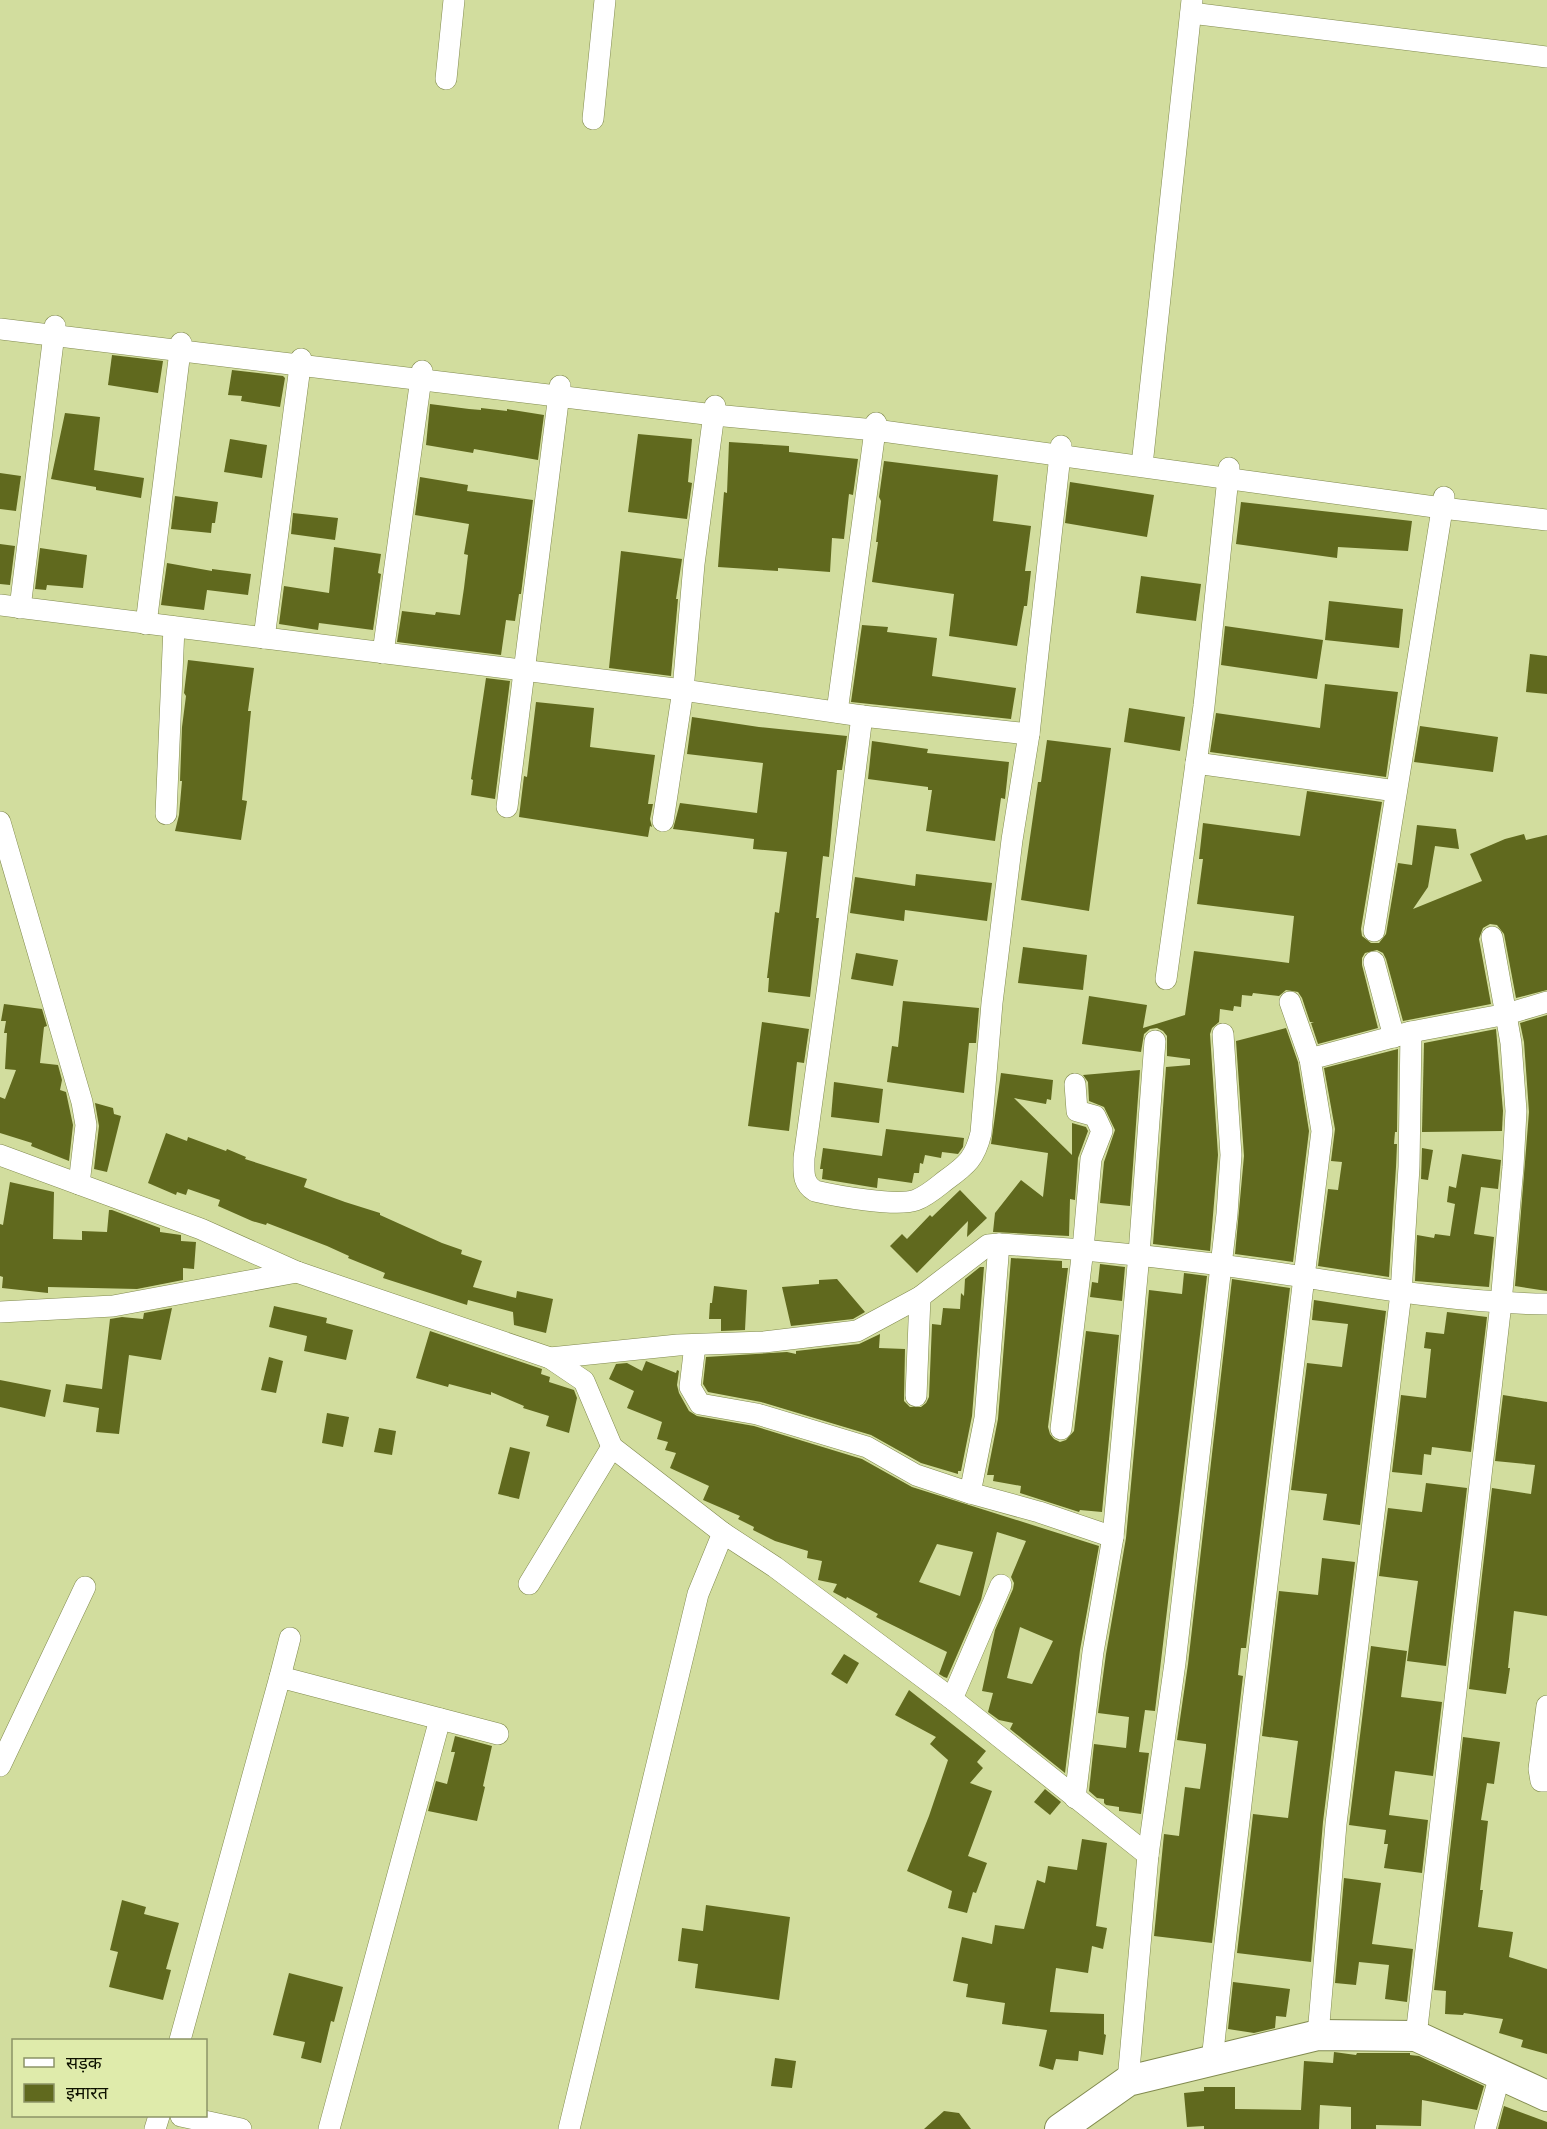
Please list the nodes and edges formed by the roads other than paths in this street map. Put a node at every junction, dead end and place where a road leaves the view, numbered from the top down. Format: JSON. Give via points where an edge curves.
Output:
{"nodes":[{"id":1,"x":454,"y":0,"type":"edge"},
{"id":2,"x":605,"y":0,"type":"edge"},
{"id":3,"x":1191,"y":7,"type":"edge"},
{"id":4,"x":1547,"y":57,"type":"edge"},
{"id":5,"x":446,"y":79,"type":"dead end"},
{"id":6,"x":593,"y":119,"type":"dead end"},
{"id":7,"x":0,"y":320,"type":"edge"},
{"id":8,"x":0,"y":329,"type":"edge"},
{"id":9,"x":55,"y":330,"type":"junction"},
{"id":10,"x":180,"y":346,"type":"junction"},
{"id":11,"x":300,"y":362,"type":"junction"},
{"id":12,"x":422,"y":376,"type":"junction"},
{"id":13,"x":560,"y":391,"type":"junction"},
{"id":14,"x":714,"y":410,"type":"junction"},
{"id":15,"x":876,"y":426,"type":"junction"},
{"id":16,"x":1060,"y":451,"type":"junction"},
{"id":17,"x":1143,"y":456,"type":"junction"},
{"id":18,"x":1228,"y":473,"type":"junction"},
{"id":19,"x":1443,"y":503,"type":"junction"},
{"id":20,"x":1547,"y":520,"type":"edge"},
{"id":21,"x":5,"y":607,"type":"edge"},
{"id":22,"x":146,"y":624,"type":"junction"},
{"id":23,"x":174,"y":627,"type":"junction"},
{"id":24,"x":264,"y":638,"type":"junction"},
{"id":25,"x":383,"y":653,"type":"junction"},
{"id":26,"x":524,"y":671,"type":"junction"},
{"id":27,"x":683,"y":690,"type":"junction"},
{"id":28,"x":837,"y":712,"type":"junction"},
{"id":29,"x":862,"y":716,"type":"junction"},
{"id":30,"x":1029,"y":734,"type":"junction"},
{"id":31,"x":1196,"y":763,"type":"junction"},
{"id":32,"x":1396,"y":791,"type":"junction"},
{"id":33,"x":507,"y":807,"type":"dead end"},
{"id":34,"x":166,"y":814,"type":"dead end"},
{"id":35,"x":663,"y":821,"type":"dead end"},
{"id":36,"x":0,"y":822,"type":"edge"},
{"id":37,"x":1374,"y":931,"type":"dead end"},
{"id":38,"x":1492,"y":937,"type":"dead end"},
{"id":39,"x":1374,"y":962,"type":"dead end"},
{"id":40,"x":1166,"y":979,"type":"dead end"},
{"id":41,"x":1290,"y":1002,"type":"dead end"},
{"id":42,"x":1547,"y":1002,"type":"edge"},
{"id":43,"x":1507,"y":1014,"type":"junction"},
{"id":44,"x":1222,"y":1034,"type":"dead end"},
{"id":45,"x":1403,"y":1035,"type":"junction"},
{"id":46,"x":1155,"y":1041,"type":"dead end"},
{"id":47,"x":1310,"y":1059,"type":"junction"},
{"id":48,"x":1075,"y":1084,"type":"dead end"},
{"id":49,"x":0,"y":1155,"type":"edge"},
{"id":50,"x":79,"y":1184,"type":"junction"},
{"id":51,"x":999,"y":1244,"type":"junction"},
{"id":52,"x":1083,"y":1249,"type":"junction"},
{"id":53,"x":1139,"y":1254,"type":"junction"},
{"id":54,"x":1221,"y":1264,"type":"junction"},
{"id":55,"x":297,"y":1272,"type":"junction"},
{"id":56,"x":1305,"y":1277,"type":"junction"},
{"id":57,"x":1401,"y":1293,"type":"junction"},
{"id":58,"x":920,"y":1297,"type":"junction"},
{"id":59,"x":1501,"y":1303,"type":"junction"},
{"id":60,"x":1547,"y":1304,"type":"edge"},
{"id":61,"x":0,"y":1312,"type":"edge"},
{"id":62,"x":695,"y":1345,"type":"junction"},
{"id":63,"x":549,"y":1358,"type":"junction"},
{"id":64,"x":916,"y":1396,"type":"dead end"},
{"id":65,"x":1061,"y":1429,"type":"dead end"},
{"id":66,"x":612,"y":1448,"type":"junction"},
{"id":67,"x":970,"y":1493,"type":"junction"},
{"id":68,"x":723,"y":1533,"type":"junction"},
{"id":69,"x":1113,"y":1537,"type":"junction"},
{"id":70,"x":529,"y":1584,"type":"dead end"},
{"id":71,"x":1001,"y":1585,"type":"dead end"},
{"id":72,"x":85,"y":1587,"type":"dead end"},
{"id":73,"x":290,"y":1638,"type":"dead end"},
{"id":74,"x":280,"y":1677,"type":"junction"},
{"id":75,"x":952,"y":1699,"type":"junction"},
{"id":76,"x":1547,"y":1706,"type":"edge"},
{"id":77,"x":440,"y":1719,"type":"junction"},
{"id":78,"x":498,"y":1734,"type":"dead end"},
{"id":79,"x":0,"y":1766,"type":"edge"},
{"id":80,"x":1547,"y":1781,"type":"edge"},
{"id":81,"x":1075,"y":1798,"type":"junction"},
{"id":82,"x":1148,"y":1855,"type":"junction"},
{"id":83,"x":1318,"y":2035,"type":"junction"},
{"id":84,"x":1416,"y":2036,"type":"junction"},
{"id":85,"x":180,"y":2039,"type":"edge"},
{"id":86,"x":1212,"y":2061,"type":"junction"},
{"id":87,"x":1500,"y":2075,"type":"junction"},
{"id":88,"x":1128,"y":2081,"type":"junction"},
{"id":89,"x":1547,"y":2096,"type":"edge"},
{"id":90,"x":190,"y":2117,"type":"edge"},
{"id":91,"x":241,"y":2129,"type":"edge"},
{"id":92,"x":329,"y":2129,"type":"edge"},
{"id":93,"x":569,"y":2129,"type":"edge"},
{"id":94,"x":1060,"y":2129,"type":"edge"},
{"id":95,"x":1485,"y":2129,"type":"edge"}],
"edges":[{"from":1,"to":5,"type":"street"},
{"from":2,"to":6,"type":"street"},
{"from":3,"to":4,"type":"street"},
{"from":3,"to":17,"type":"street"},
{"from":7,"to":9,"type":"street"},
{"from":8,"to":9,"type":"street"},
{"from":9,"to":10,"type":"street"},
{"from":9,"to":21,"type":"street"},
{"from":10,"to":11,"type":"street"},
{"from":10,"to":22,"type":"street"},
{"from":11,"to":12,"type":"street"},
{"from":11,"to":24,"type":"street"},
{"from":12,"to":13,"type":"street"},
{"from":12,"to":25,"type":"street"},
{"from":13,"to":14,"type":"street"},
{"from":13,"to":26,"type":"street"},
{"from":14,"to":15,"type":"street"},
{"from":14,"to":27,"type":"street"},
{"from":15,"to":16,"type":"street"},
{"from":15,"to":28,"type":"street"},
{"from":16,"to":17,"type":"street"},
{"from":16,"to":18,"type":"street"},
{"from":16,"to":30,"type":"street"},
{"from":17,"to":18,"type":"street"},
{"from":18,"to":19,"type":"street"},
{"from":18,"to":31,"type":"street"},
{"from":19,"to":20,"type":"street"},
{"from":19,"to":32,"type":"street"},
{"from":21,"to":22,"type":"street"},
{"from":22,"to":23,"type":"street"},
{"from":23,"to":24,"type":"street"},
{"from":23,"to":34,"type":"street"},
{"from":24,"to":25,"type":"street"},
{"from":25,"to":26,"type":"street"},
{"from":26,"to":27,"type":"street"},
{"from":26,"to":33,"type":"street"},
{"from":27,"to":28,"type":"street"},
{"from":27,"to":35,"type":"street"},
{"from":28,"to":29,"type":"street"},
{"from":29,"to":30,"type":"street"},
{"from":29,"to":30,"type":"street","via":[[804,1179],[807,1187],[815,1191],[894,1203],[924,1196],[967,1165],[978,1146],[1012,840]]},
{"from":31,"to":32,"type":"street"},
{"from":31,"to":40,"type":"street"},
{"from":32,"to":37,"type":"street"},
{"from":36,"to":50,"type":"street","via":[[82,1102],[86,1125]]},
{"from":38,"to":43,"type":"street"},
{"from":39,"to":45,"type":"street"},
{"from":41,"to":47,"type":"street"},
{"from":42,"to":43,"type":"street"},
{"from":43,"to":45,"type":"street"},
{"from":43,"to":59,"type":"street","via":[[1516,1111]]},
{"from":44,"to":54,"type":"street","via":[[1231,1155]]},
{"from":45,"to":47,"type":"street"},
{"from":45,"to":57,"type":"street","via":[[1409,1167]]},
{"from":46,"to":53,"type":"street"},
{"from":47,"to":56,"type":"street","via":[[1322,1131]]},
{"from":48,"to":52,"type":"street","via":[[1077,1111],[1095,1116],[1102,1131],[1091,1159]]},
{"from":49,"to":50,"type":"street"},
{"from":50,"to":55,"type":"street","via":[[201,1230]]},
{"from":51,"to":52,"type":"street"},
{"from":51,"to":58,"type":"street","via":[[988,1245]]},
{"from":51,"to":67,"type":"street","via":[[985,1418]]},
{"from":52,"to":53,"type":"street"},
{"from":52,"to":65,"type":"street"},
{"from":53,"to":54,"type":"street"},
{"from":53,"to":69,"type":"street"},
{"from":54,"to":56,"type":"street"},
{"from":54,"to":82,"type":"street","via":[[1175,1663]]},
{"from":55,"to":61,"type":"street","via":[[113,1306]]},
{"from":55,"to":63,"type":"street"},
{"from":56,"to":57,"type":"street"},
{"from":56,"to":86,"type":"street"},
{"from":57,"to":59,"type":"street"},
{"from":57,"to":83,"type":"street","via":[[1336,1824]]},
{"from":58,"to":62,"type":"street","via":[[857,1332]]},
{"from":58,"to":64,"type":"street"},
{"from":59,"to":60,"type":"street"},
{"from":59,"to":84,"type":"street"},
{"from":62,"to":63,"type":"street"},
{"from":62,"to":67,"type":"street","via":[[690,1387],[700,1404],[757,1414],[867,1447],[916,1475]]},
{"from":63,"to":66,"type":"street","via":[[584,1381]]},
{"from":66,"to":68,"type":"street"},
{"from":66,"to":70,"type":"street"},
{"from":67,"to":69,"type":"street"},
{"from":68,"to":75,"type":"street"},
{"from":68,"to":93,"type":"street","via":[[698,1594]]},
{"from":69,"to":81,"type":"street","via":[[1093,1652]]},
{"from":71,"to":75,"type":"street"},
{"from":72,"to":79,"type":"street"},
{"from":73,"to":74,"type":"street"},
{"from":74,"to":77,"type":"street"},
{"from":74,"to":85,"type":"street"},
{"from":75,"to":81,"type":"street"},
{"from":76,"to":80,"type":"street","via":[[1539,1769],[1541,1781]]},
{"from":77,"to":78,"type":"street"},
{"from":77,"to":92,"type":"street"},
{"from":81,"to":82,"type":"street"},
{"from":82,"to":88,"type":"street"},
{"from":83,"to":84,"type":"street"},
{"from":83,"to":86,"type":"street"},
{"from":84,"to":87,"type":"street"},
{"from":86,"to":88,"type":"street"},
{"from":87,"to":89,"type":"street"},
{"from":87,"to":95,"type":"street"},
{"from":88,"to":94,"type":"street"},
{"from":90,"to":91,"type":"street"}]}
